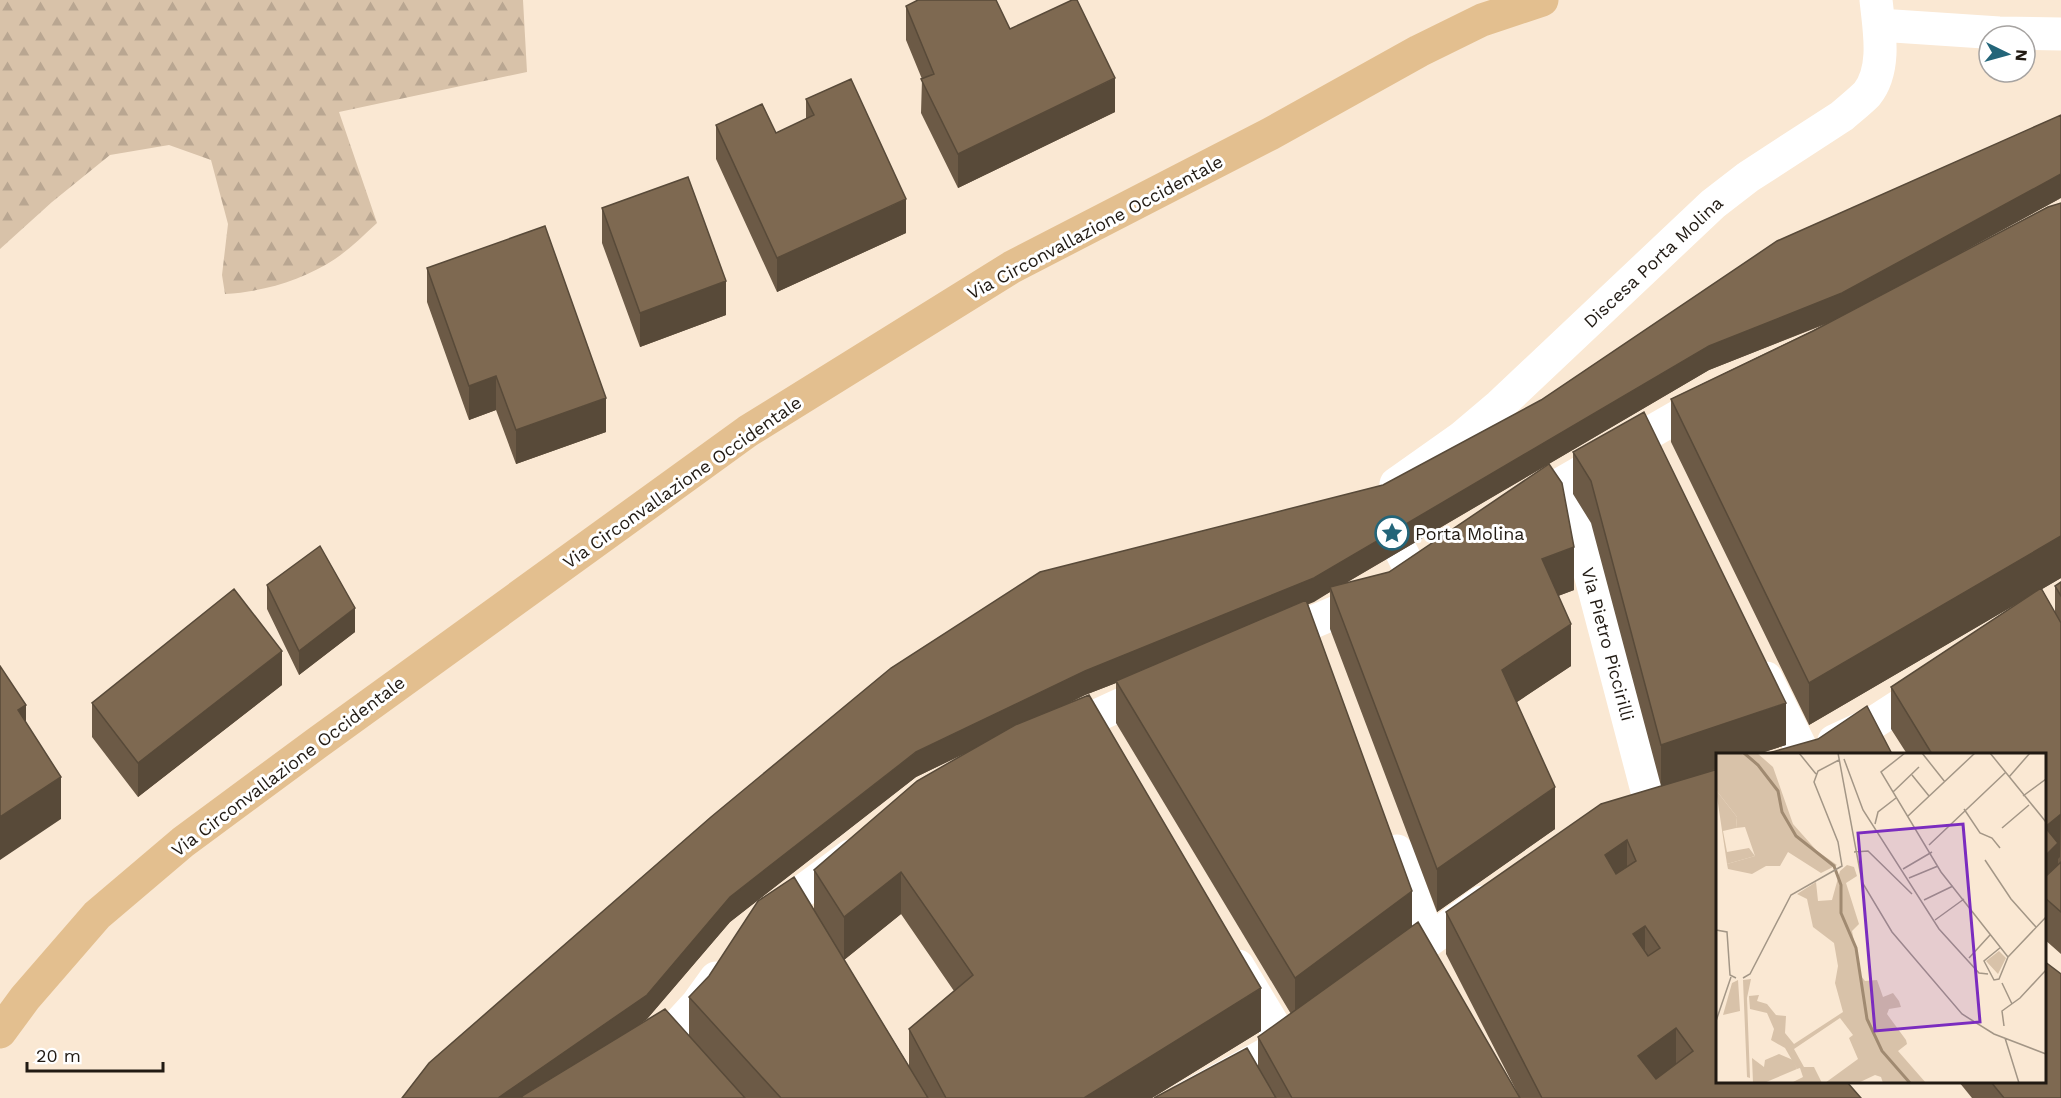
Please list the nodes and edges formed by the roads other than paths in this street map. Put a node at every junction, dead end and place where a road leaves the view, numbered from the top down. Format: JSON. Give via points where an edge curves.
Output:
{"nodes":[{"id":1,"x":1542,"y":0,"type":"edge"},
{"id":2,"x":1877,"y":13,"type":"edge"},
{"id":3,"x":2061,"y":34,"type":"edge"},
{"id":4,"x":1734,"y":387,"type":"edge"},
{"id":5,"x":1557,"y":392,"type":"edge"},
{"id":6,"x":1500,"y":405,"type":"junction"},
{"id":7,"x":1554,"y":487,"type":"junction"},
{"id":8,"x":1383,"y":509,"type":"edge"},
{"id":9,"x":1502,"y":518,"type":"edge"},
{"id":10,"x":1443,"y":556,"type":"edge"},
{"id":11,"x":1752,"y":648,"type":"edge"},
{"id":12,"x":1250,"y":649,"type":"edge"},
{"id":13,"x":1959,"y":668,"type":"edge"},
{"id":14,"x":1187,"y":674,"type":"edge"},
{"id":15,"x":1034,"y":743,"type":"edge"},
{"id":16,"x":1804,"y":753,"type":"edge"},
{"id":17,"x":1809,"y":753,"type":"edge"},
{"id":18,"x":1684,"y":798,"type":"edge"},
{"id":19,"x":1651,"y":806,"type":"junction"},
{"id":20,"x":1619,"y":816,"type":"edge"},
{"id":21,"x":1385,"y":820,"type":"edge"},
{"id":22,"x":871,"y":841,"type":"edge"},
{"id":23,"x":1504,"y":886,"type":"edge"},
{"id":24,"x":1221,"y":937,"type":"edge"},
{"id":25,"x":1425,"y":943,"type":"junction"},
{"id":26,"x":1438,"y":977,"type":"edge"},
{"id":27,"x":1372,"y":981,"type":"edge"},
{"id":28,"x":1324,"y":1016,"type":"edge"},
{"id":29,"x":0,"y":1032,"type":"edge"},
{"id":30,"x":667,"y":1037,"type":"junction"},
{"id":31,"x":1285,"y":1044,"type":"junction"},
{"id":32,"x":690,"y":1063,"type":"edge"},
{"id":33,"x":565,"y":1098,"type":"edge"},
{"id":34,"x":1186,"y":1098,"type":"edge"}],
"edges":[{"from":1,"to":29,"type":"main road","name":"Via Circonvallazione Occidentale","via":[[1482,20],[1419,51],[1270,134],[1012,267],[747,431],[183,842],[97,915]]},
{"from":2,"to":3,"type":"street","via":[[1999,33]]},
{"from":2,"to":6,"type":"street","name":"Discesa Porta Molina","via":[[1880,57],[1876,76],[1856,105],[1713,204]]},
{"from":4,"to":7,"type":"street","via":[[1713,396],[1653,445]]},
{"from":5,"to":6,"type":"street","via":[[1527,410],[1511,413]]},
{"from":6,"to":8,"type":"street","name":"Discesa Porta Molina","via":[[1393,486],[1384,496]]},
{"from":7,"to":9,"type":"street"},
{"from":7,"to":19,"type":"street","name":"Via Pietro Piccirilli","via":[[1576,524]]},
{"from":10,"to":12,"type":"street","via":[[1407,563],[1378,594],[1317,634]]},
{"from":11,"to":16,"type":"street"},
{"from":13,"to":17,"type":"street","via":[[1880,735]]},
{"from":14,"to":15,"type":"street","via":[[1100,727]]},
{"from":18,"to":19,"type":"street"},
{"from":19,"to":20,"type":"street"},
{"from":21,"to":25,"type":"street"},
{"from":22,"to":30,"type":"street","via":[[751,930],[698,1003]]},
{"from":23,"to":25,"type":"street"},
{"from":24,"to":31,"type":"street"},
{"from":25,"to":26,"type":"street"},
{"from":25,"to":27,"type":"street"},
{"from":28,"to":31,"type":"street"},
{"from":30,"to":32,"type":"street"},
{"from":30,"to":33,"type":"street"},
{"from":31,"to":34,"type":"street"}]}
